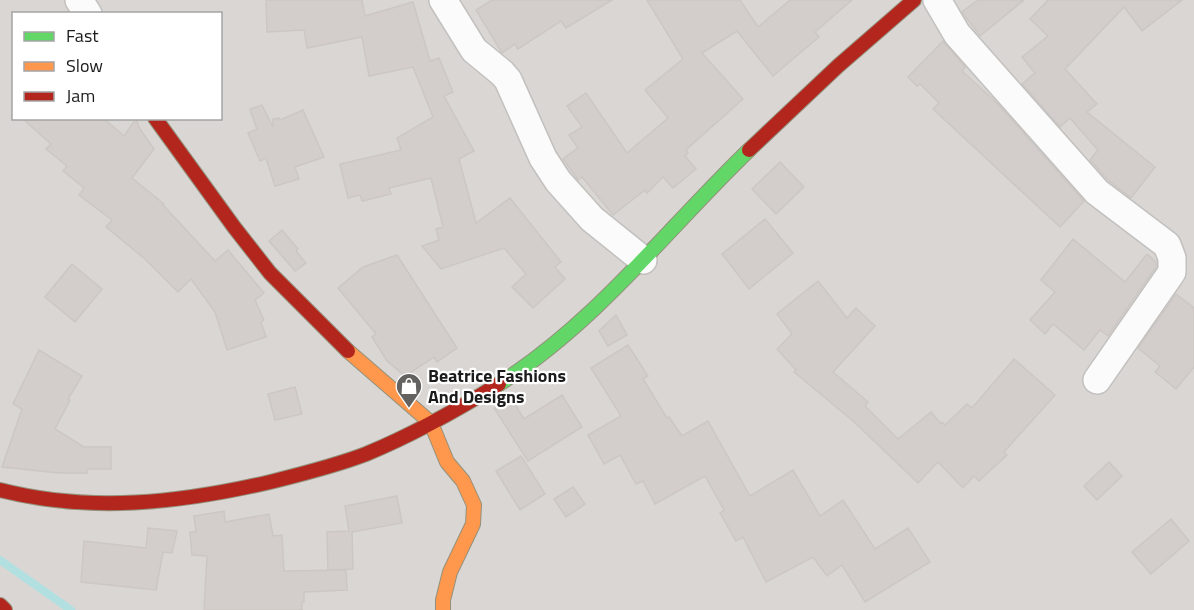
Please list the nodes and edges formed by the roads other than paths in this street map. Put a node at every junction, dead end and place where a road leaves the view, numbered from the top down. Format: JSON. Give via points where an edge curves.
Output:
{"nodes":[{"id":1,"x":443,"y":0,"type":"edge"},
{"id":2,"x":914,"y":0,"type":"edge"},
{"id":3,"x":937,"y":0,"type":"edge"},
{"id":4,"x":156,"y":120,"type":"edge"},
{"id":5,"x":643,"y":260,"type":"junction"},
{"id":6,"x":1097,"y":380,"type":"dead end"},
{"id":7,"x":431,"y":423,"type":"junction"},
{"id":8,"x":0,"y":490,"type":"edge"},
{"id":9,"x":0,"y":605,"type":"edge"},
{"id":10,"x":5,"y":610,"type":"edge"},
{"id":11,"x":443,"y":610,"type":"edge"}],
"edges":[{"from":1,"to":5,"type":"street","via":[[474,50],[508,80],[543,158],[558,181],[592,219]]},
{"from":2,"to":5,"type":"street","via":[[716,182]]},
{"from":3,"to":6,"type":"street","via":[[957,34],[1097,192],[1167,245],[1172,272]]},
{"from":4,"to":7,"type":"street","via":[[270,273],[358,361]]},
{"from":5,"to":7,"type":"street","via":[[560,340],[475,399]]},
{"from":7,"to":8,"type":"street","via":[[361,455],[205,495],[166,501],[78,503],[23,497]]},
{"from":7,"to":11,"type":"street","via":[[447,462],[463,481],[474,505],[474,524],[450,572]]},
{"from":9,"to":10,"type":"street"}]}
